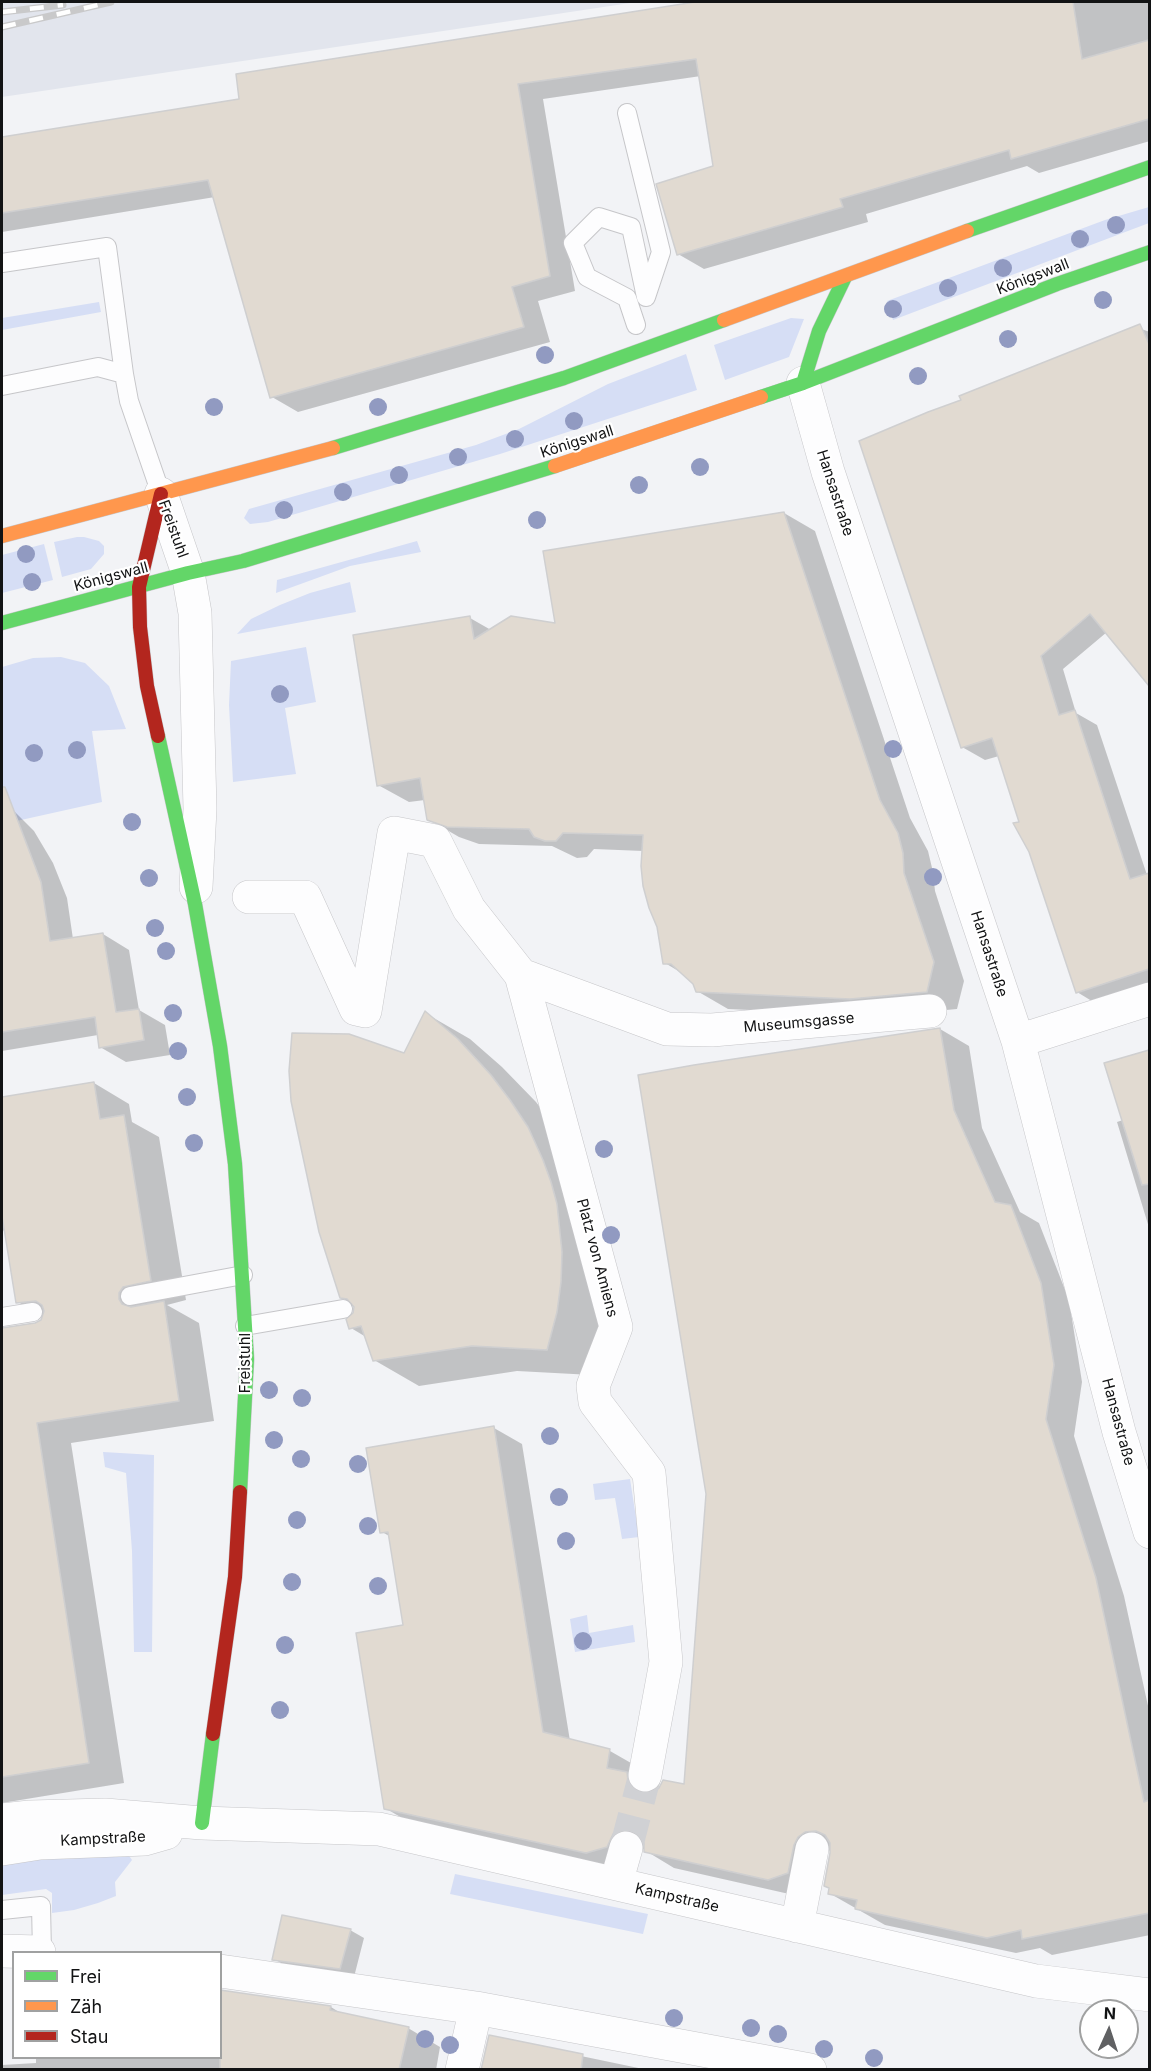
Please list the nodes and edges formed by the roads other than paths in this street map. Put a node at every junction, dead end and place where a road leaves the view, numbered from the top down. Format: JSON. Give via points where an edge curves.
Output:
{"nodes":[{"id":1,"x":627,"y":113,"type":"dead end"},
{"id":2,"x":1149,"y":167,"type":"edge"},
{"id":3,"x":1146,"y":260,"type":"edge"},
{"id":4,"x":2,"y":262,"type":"edge"},
{"id":5,"x":845,"y":277,"type":"junction"},
{"id":6,"x":646,"y":297,"type":"junction"},
{"id":7,"x":636,"y":325,"type":"junction"},
{"id":8,"x":644,"y":351,"type":"junction"},
{"id":9,"x":124,"y":374,"type":"junction"},
{"id":10,"x":803,"y":383,"type":"junction"},
{"id":11,"x":2,"y":386,"type":"edge"},
{"id":12,"x":161,"y":494,"type":"junction"},
{"id":13,"x":2,"y":536,"type":"edge"},
{"id":14,"x":188,"y":573,"type":"junction"},
{"id":15,"x":139,"y":587,"type":"junction"},
{"id":16,"x":2,"y":623,"type":"edge"},
{"id":17,"x":249,"y":897,"type":"dead end"},
{"id":18,"x":195,"y":904,"type":"junction"},
{"id":19,"x":521,"y":975,"type":"junction"},
{"id":20,"x":1149,"y":999,"type":"edge"},
{"id":21,"x":930,"y":1011,"type":"dead end"},
{"id":22,"x":1018,"y":1041,"type":"junction"},
{"id":23,"x":243,"y":1275,"type":"junction"},
{"id":24,"x":130,"y":1296,"type":"dead end"},
{"id":25,"x":343,"y":1309,"type":"dead end"},
{"id":26,"x":33,"y":1312,"type":"dead end"},
{"id":27,"x":2,"y":1317,"type":"edge"},
{"id":28,"x":245,"y":1326,"type":"junction"},
{"id":29,"x":1149,"y":1532,"type":"edge"},
{"id":30,"x":645,"y":1775,"type":"tunnel mouth"},
{"id":31,"x":2,"y":1820,"type":"edge"},
{"id":32,"x":202,"y":1823,"type":"junction"},
{"id":33,"x":2,"y":1849,"type":"edge"},
{"id":34,"x":812,"y":1849,"type":"dead end"},
{"id":35,"x":2,"y":1910,"type":"edge"},
{"id":36,"x":797,"y":1926,"type":"junction"},
{"id":37,"x":41,"y":1951,"type":"edge"},
{"id":38,"x":222,"y":1971,"type":"edge"},
{"id":39,"x":1149,"y":1995,"type":"edge"},
{"id":40,"x":476,"y":2008,"type":"junction"},
{"id":41,"x":808,"y":2069,"type":"edge"},
{"id":42,"x":462,"y":2070,"type":"edge"}],
"edges":[{"from":1,"to":6,"type":"lane","via":[[661,252]]},
{"from":2,"to":5,"type":"main road"},
{"from":3,"to":10,"type":"main road","name":"Königswall","via":[[1057,284]]},
{"from":4,"to":9,"type":"lane","via":[[107,247]]},
{"from":5,"to":8,"type":"main road"},
{"from":5,"to":10,"type":"main road","via":[[819,330]]},
{"from":6,"to":7,"type":"lane"},
{"from":6,"to":7,"type":"lane","via":[[631,227],[599,217],[573,243],[587,277],[627,298]]},
{"from":7,"to":8,"type":"lane"},
{"from":8,"to":12,"type":"main road","via":[[366,439]]},
{"from":9,"to":11,"type":"lane","via":[[98,367]]},
{"from":9,"to":12,"type":"lane","via":[[129,401]]},
{"from":10,"to":14,"type":"main road","name":"Königswall","via":[[534,474],[243,561]]},
{"from":10,"to":22,"type":"street","name":"Hansastraße","via":[[828,472]]},
{"from":12,"to":13,"type":"main road"},
{"from":12,"to":14,"type":"street","name":"Freistuhl"},
{"from":12,"to":15,"type":"main road","name":"Freistuhl"},
{"from":14,"to":15,"type":"main road","name":"Königswall"},
{"from":14,"to":18,"type":"street","name":"Freistuhl","via":[[195,614],[200,809]]},
{"from":15,"to":16,"type":"main road","name":"Königswall"},
{"from":15,"to":18,"type":"main road","name":"Freistuhl","via":[[147,686]]},
{"from":17,"to":19,"type":"street","name":"Platz von Amiens","via":[[305,897],[356,1009],[365,1011],[394,833],[435,841],[469,909]]},
{"from":18,"to":23,"type":"main road","name":"Freistuhl","via":[[220,1046],[235,1164]]},
{"from":19,"to":21,"type":"street","name":"Museumsgasse","via":[[667,1029],[712,1030]]},
{"from":19,"to":30,"type":"street","name":"Platz von Amiens","via":[[616,1327],[593,1386],[595,1402],[649,1473],[666,1662]]},
{"from":20,"to":22,"type":"street"},
{"from":22,"to":29,"type":"street","name":"Hansastraße"},
{"from":23,"to":24,"type":"lane"},
{"from":23,"to":28,"type":"main road","name":"Freistuhl"},
{"from":25,"to":28,"type":"lane"},
{"from":26,"to":27,"type":"lane"},
{"from":28,"to":32,"type":"main road","name":"Freistuhl","via":[[247,1359],[235,1577]]},
{"from":31,"to":32,"type":"street","name":"Kampstraße","via":[[105,1815]]},
{"from":32,"to":33,"type":"street","name":"Kampstraße","via":[[145,1839],[40,1843]]},
{"from":32,"to":36,"type":"street","name":"Kampstraße","via":[[379,1829]]},
{"from":34,"to":36,"type":"street"},
{"from":35,"to":37,"type":"lane","via":[[41,1906]]},
{"from":36,"to":39,"type":"street","name":"Kampstraße","via":[[1036,1981]]},
{"from":38,"to":40,"type":"street"},
{"from":40,"to":41,"type":"street"},
{"from":40,"to":42,"type":"street"}]}
